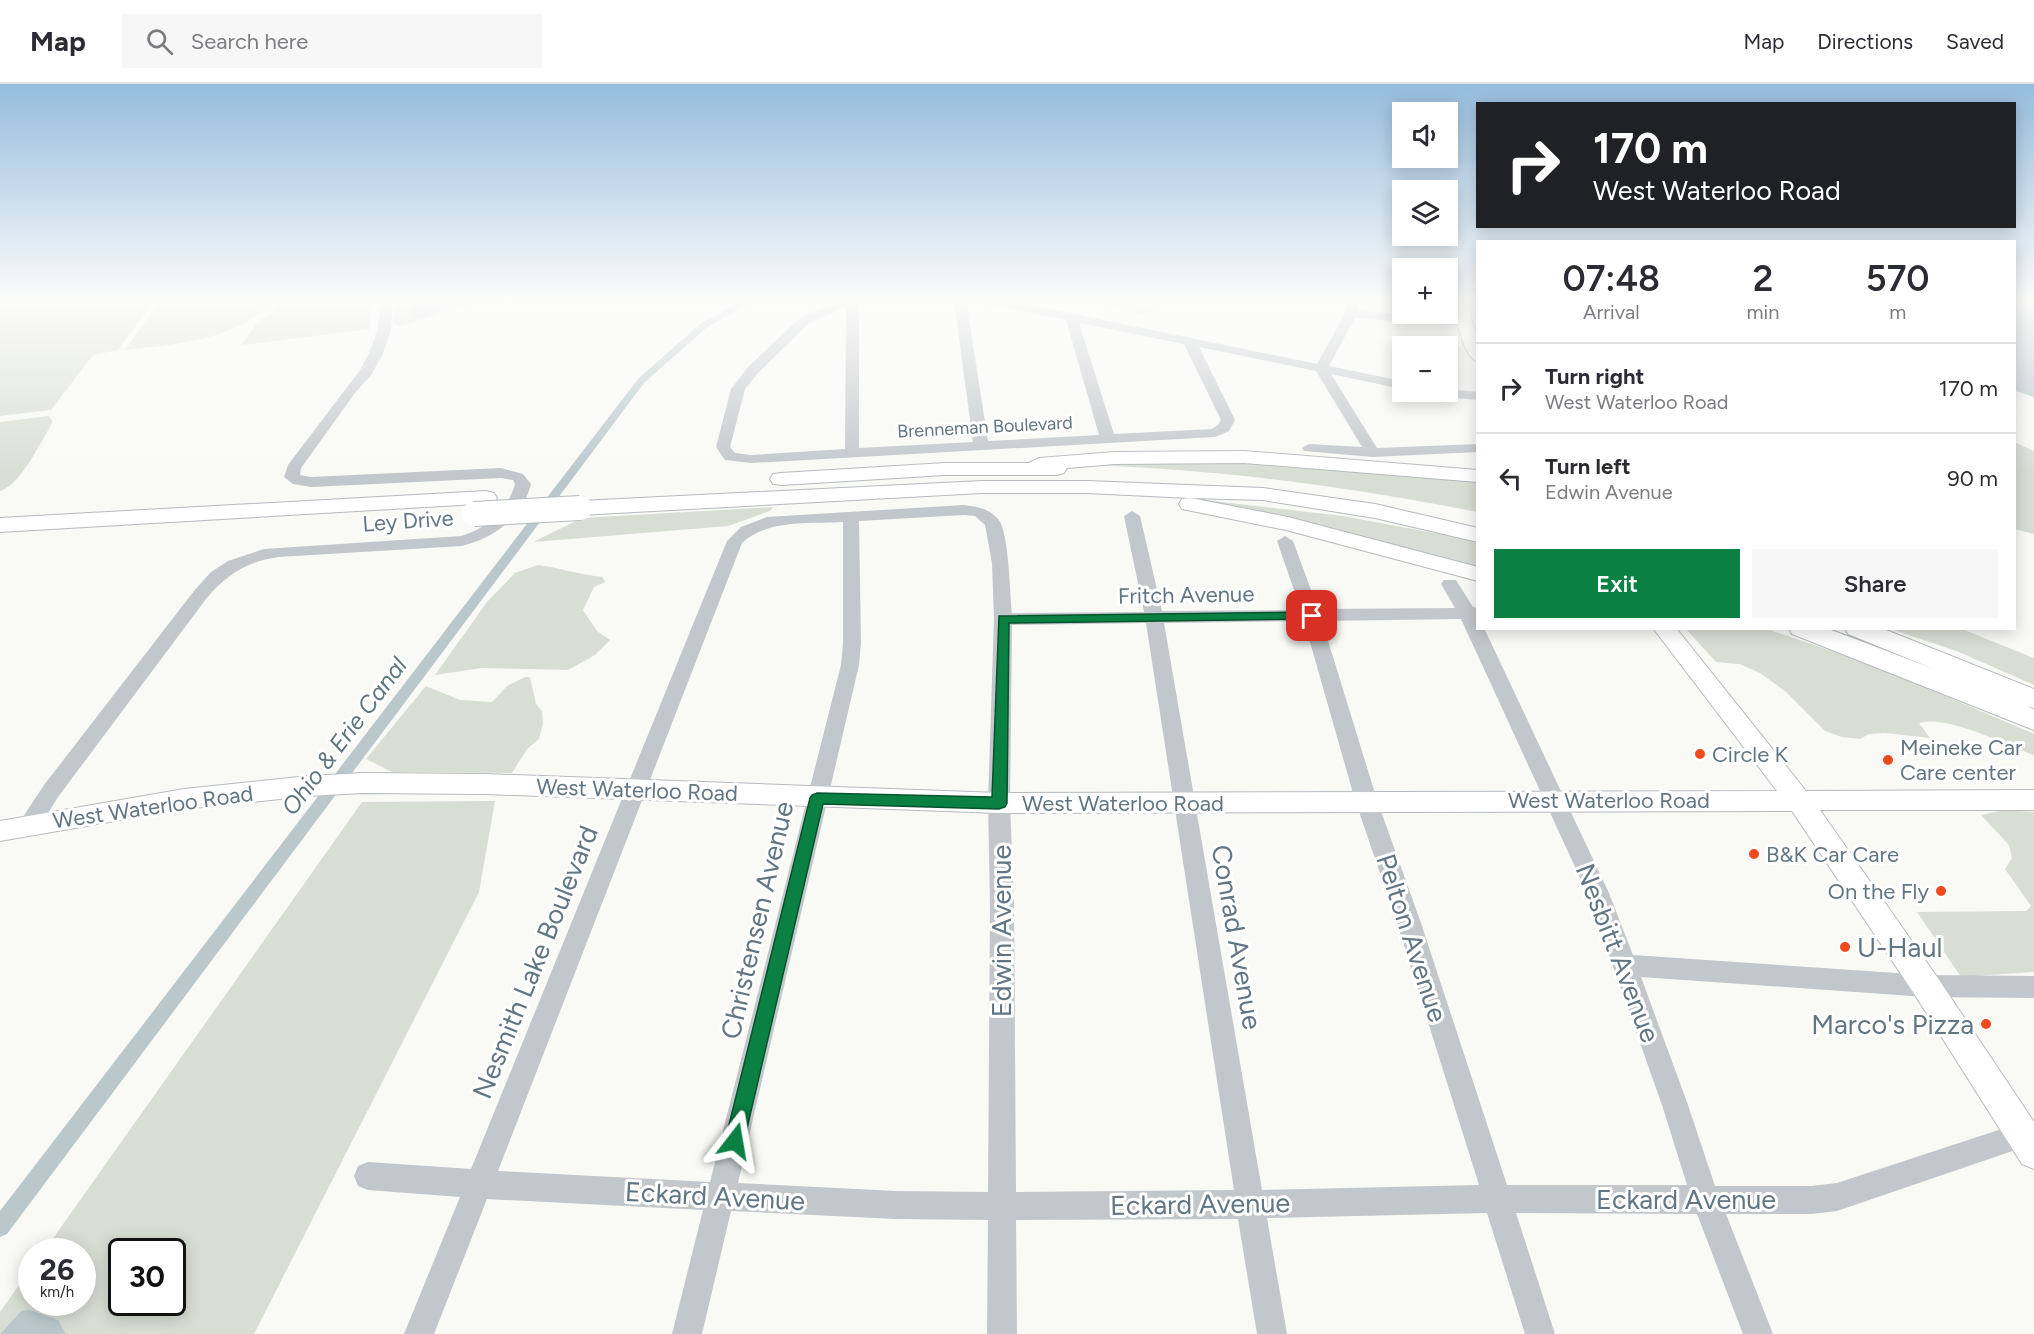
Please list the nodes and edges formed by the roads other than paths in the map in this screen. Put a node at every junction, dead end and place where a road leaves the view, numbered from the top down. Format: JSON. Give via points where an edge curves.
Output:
{"nodes":[{"id":1,"x":374,"y":358,"type":"edge"},
{"id":2,"x":765,"y":358,"type":"edge"},
{"id":3,"x":853,"y":358,"type":"edge"},
{"id":4,"x":968,"y":358,"type":"edge"},
{"id":5,"x":1083,"y":358,"type":"edge"},
{"id":6,"x":1197,"y":358,"type":"edge"},
{"id":7,"x":1267,"y":358,"type":"edge"},
{"id":8,"x":1326,"y":358,"type":"edge"},
{"id":9,"x":1321,"y":369,"type":"junction"},
{"id":10,"x":1392,"y":383,"type":"edge"},
{"id":11,"x":1458,"y":394,"type":"edge"},
{"id":12,"x":1476,"y":396,"type":"edge"},
{"id":13,"x":1108,"y":440,"type":"junction"},
{"id":14,"x":981,"y":447,"type":"junction"},
{"id":15,"x":1309,"y":448,"type":"dead end"},
{"id":16,"x":1476,"y":448,"type":"edge"},
{"id":17,"x":1373,"y":453,"type":"junction"},
{"id":18,"x":852,"y":454,"type":"junction"},
{"id":19,"x":992,"y":468,"type":"junction"},
{"id":20,"x":1474,"y":474,"type":"edge"},
{"id":21,"x":1095,"y":487,"type":"junction"},
{"id":22,"x":583,"y":500,"type":"junction"},
{"id":23,"x":480,"y":506,"type":"junction"},
{"id":24,"x":1132,"y":516,"type":"dead end"},
{"id":25,"x":851,"y":517,"type":"junction"},
{"id":26,"x":1476,"y":518,"type":"edge"},
{"id":27,"x":0,"y":525,"type":"edge"},
{"id":28,"x":1476,"y":535,"type":"edge"},
{"id":29,"x":1285,"y":541,"type":"dead end"},
{"id":30,"x":0,"y":542,"type":"edge"},
{"id":31,"x":1476,"y":573,"type":"edge"},
{"id":32,"x":1450,"y":584,"type":"dead end"},
{"id":33,"x":1473,"y":613,"type":"edge"},
{"id":34,"x":1312,"y":616,"type":"junction"},
{"id":35,"x":1155,"y":617,"type":"junction"},
{"id":36,"x":1003,"y":619,"type":"junction"},
{"id":37,"x":1481,"y":630,"type":"edge"},
{"id":38,"x":1666,"y":630,"type":"edge"},
{"id":39,"x":1806,"y":630,"type":"edge"},
{"id":40,"x":1862,"y":630,"type":"edge"},
{"id":41,"x":2034,"y":699,"type":"edge"},
{"id":42,"x":2034,"y":720,"type":"edge"},
{"id":43,"x":636,"y":790,"type":"junction"},
{"id":44,"x":817,"y":798,"type":"junction"},
{"id":45,"x":1366,"y":800,"type":"junction"},
{"id":46,"x":1556,"y":800,"type":"junction"},
{"id":47,"x":1799,"y":800,"type":"junction"},
{"id":48,"x":2034,"y":800,"type":"edge"},
{"id":49,"x":1183,"y":802,"type":"junction"},
{"id":50,"x":999,"y":803,"type":"junction"},
{"id":51,"x":28,"y":826,"type":"junction"},
{"id":52,"x":0,"y":831,"type":"edge"},
{"id":53,"x":1624,"y":965,"type":"junction"},
{"id":54,"x":1926,"y":986,"type":"junction"},
{"id":55,"x":2034,"y":987,"type":"edge"},
{"id":56,"x":2028,"y":1144,"type":"edge"},
{"id":57,"x":368,"y":1176,"type":"dead end"},
{"id":58,"x":478,"y":1184,"type":"junction"},
{"id":59,"x":721,"y":1195,"type":"junction"},
{"id":60,"x":1705,"y":1198,"type":"junction"},
{"id":61,"x":1496,"y":1199,"type":"junction"},
{"id":62,"x":1251,"y":1203,"type":"junction"},
{"id":63,"x":1001,"y":1207,"type":"junction"},
{"id":64,"x":419,"y":1334,"type":"edge"},
{"id":65,"x":687,"y":1334,"type":"edge"},
{"id":66,"x":1002,"y":1334,"type":"edge"},
{"id":67,"x":1272,"y":1334,"type":"edge"},
{"id":68,"x":1540,"y":1334,"type":"edge"},
{"id":69,"x":1758,"y":1334,"type":"edge"}],
"edges":[{"from":1,"to":51,"type":"street","name":"Ley Drive","via":[[293,468],[292,477],[311,482],[501,473],[518,477],[524,484],[512,506],[486,532],[462,541],[278,552],[227,567],[207,586]]},
{"from":2,"to":18,"type":"street","name":"Brenneman Boulevard","via":[[738,389],[723,447],[730,457]]},
{"from":3,"to":18,"type":"street"},
{"from":4,"to":14,"type":"street"},
{"from":5,"to":13,"type":"street"},
{"from":6,"to":13,"type":"street","name":"Brenneman Boulevard","via":[[1227,420],[1221,431]]},
{"from":7,"to":9,"type":"street"},
{"from":8,"to":9,"type":"street"},
{"from":9,"to":10,"type":"street"},
{"from":9,"to":17,"type":"street"},
{"from":11,"to":12,"type":"street"},
{"from":13,"to":14,"type":"street","name":"Brenneman Boulevard"},
{"from":14,"to":18,"type":"street","name":"Brenneman Boulevard"},
{"from":15,"to":17,"type":"street"},
{"from":16,"to":17,"type":"street"},
{"from":19,"to":20,"type":"highway","via":[[1094,459],[1197,456],[1275,458]]},
{"from":19,"to":22,"type":"highway","via":[[921,470]]},
{"from":19,"to":26,"type":"highway","via":[[1109,470],[1257,481]]},
{"from":21,"to":22,"type":"highway"},
{"from":21,"to":28,"type":"highway","via":[[1263,494],[1375,511]]},
{"from":21,"to":31,"type":"highway","via":[[1272,520]]},
{"from":22,"to":23,"type":"highway","bridge":true},
{"from":23,"to":27,"type":"highway"},
{"from":23,"to":30,"type":"highway"},
{"from":24,"to":35,"type":"street","name":"Conrad Avenue"},
{"from":25,"to":36,"type":"street","name":"Edwin Avenue","via":[[971,510],[991,519]]},
{"from":25,"to":43,"type":"street","name":"Nesmith Lake Boulevard","via":[[767,522],[747,530],[734,546]]},
{"from":25,"to":44,"type":"street","name":"Christensen Avenue","via":[[852,654]]},
{"from":29,"to":34,"type":"street","name":"Pelton Avenue"},
{"from":32,"to":33,"type":"street","name":"Nesbitt Avenue"},
{"from":33,"to":34,"type":"street","name":"Fritch Avenue"},
{"from":34,"to":35,"type":"street","name":"Fritch Avenue"},
{"from":34,"to":45,"type":"street","name":"Pelton Avenue"},
{"from":35,"to":36,"type":"street","name":"Fritch Avenue"},
{"from":35,"to":49,"type":"street","name":"Conrad Avenue"},
{"from":36,"to":50,"type":"street","name":"Edwin Avenue"},
{"from":37,"to":46,"type":"street","name":"Nesbitt Avenue"},
{"from":38,"to":47,"type":"main road"},
{"from":39,"to":42,"type":"highway"},
{"from":40,"to":41,"type":"highway"},
{"from":43,"to":44,"type":"main road","name":"West Waterloo Road"},
{"from":43,"to":51,"type":"main road","name":"West Waterloo Road","via":[[485,784],[308,786],[184,799]]},
{"from":43,"to":58,"type":"street","name":"Nesmith Lake Boulevard"},
{"from":44,"to":50,"type":"main road","name":"West Waterloo Road"},
{"from":44,"to":59,"type":"street","name":"Christensen Avenue"},
{"from":45,"to":46,"type":"main road","name":"West Waterloo Road"},
{"from":45,"to":49,"type":"main road","name":"West Waterloo Road"},
{"from":45,"to":61,"type":"street","name":"Pelton Avenue"},
{"from":46,"to":47,"type":"main road","name":"West Waterloo Road"},
{"from":46,"to":53,"type":"street","name":"Nesbitt Avenue","via":[[1598,893]]},
{"from":47,"to":48,"type":"main road","name":"West Waterloo Road"},
{"from":47,"to":54,"type":"main road"},
{"from":49,"to":50,"type":"main road","name":"West Waterloo Road"},
{"from":49,"to":62,"type":"street","name":"Conrad Avenue"},
{"from":50,"to":63,"type":"street","name":"Edwin Avenue"},
{"from":51,"to":52,"type":"main road","name":"West Waterloo Road"},
{"from":53,"to":54,"type":"street"},
{"from":53,"to":60,"type":"street","name":"Nesbitt Avenue"},
{"from":54,"to":55,"type":"street"},
{"from":54,"to":56,"type":"main road"},
{"from":56,"to":60,"type":"street","name":"Eckard Avenue","via":[[1837,1197]]},
{"from":57,"to":58,"type":"street","name":"Eckard Avenue"},
{"from":58,"to":59,"type":"street","name":"Eckard Avenue"},
{"from":58,"to":64,"type":"street","name":"Nesmith Lake Boulevard"},
{"from":59,"to":63,"type":"street","name":"Eckard Avenue"},
{"from":59,"to":65,"type":"street","name":"Christensen Avenue"},
{"from":60,"to":61,"type":"street","name":"Eckard Avenue"},
{"from":60,"to":69,"type":"street","name":"Nesbitt Avenue"},
{"from":61,"to":62,"type":"street","name":"Eckard Avenue"},
{"from":61,"to":68,"type":"street","name":"Pelton Avenue"},
{"from":62,"to":63,"type":"street","name":"Eckard Avenue"},
{"from":62,"to":67,"type":"street","name":"Conrad Avenue"},
{"from":63,"to":66,"type":"street","name":"Edwin Avenue"}]}
